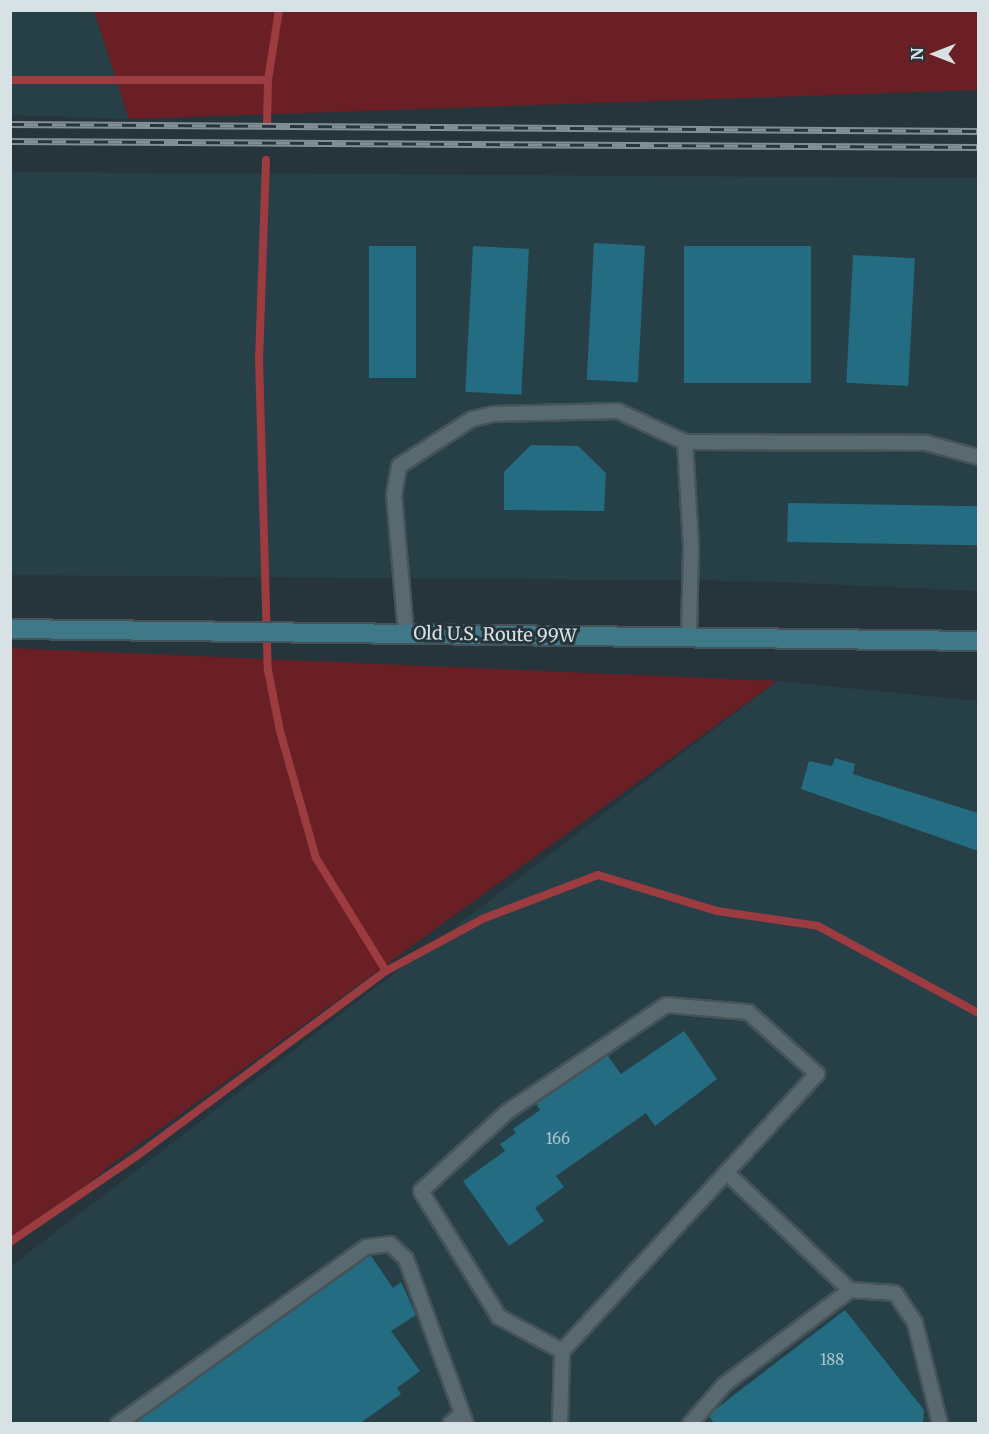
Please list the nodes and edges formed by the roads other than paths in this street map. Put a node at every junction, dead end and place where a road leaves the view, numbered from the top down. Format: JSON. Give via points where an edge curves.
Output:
{"nodes":[{"id":1,"x":686,"y":442,"type":"junction"},
{"id":2,"x":978,"y":457,"type":"edge"},
{"id":3,"x":10,"y":629,"type":"edge"},
{"id":4,"x":406,"y":634,"type":"junction"},
{"id":5,"x":688,"y":637,"type":"junction"},
{"id":6,"x":978,"y":640,"type":"edge"},
{"id":7,"x":727,"y":1173,"type":"junction"},
{"id":8,"x":850,"y":1290,"type":"junction"},
{"id":9,"x":562,"y":1351,"type":"junction"},
{"id":10,"x":464,"y":1418,"type":"edge"},
{"id":11,"x":118,"y":1424,"type":"edge"},
{"id":12,"x":450,"y":1424,"type":"edge"},
{"id":13,"x":560,"y":1424,"type":"edge"},
{"id":14,"x":690,"y":1424,"type":"edge"},
{"id":15,"x":940,"y":1424,"type":"edge"}],
"edges":[{"from":1,"to":2,"type":"lane","via":[[926,443]]},
{"from":1,"to":4,"type":"lane","via":[[618,411],[493,414],[472,419],[420,450],[399,466],[394,495]]},
{"from":1,"to":5,"type":"lane","via":[[691,547]]},
{"from":3,"to":4,"type":"main road","name":"Old U.S. Route 99W"},
{"from":4,"to":5,"type":"main road","name":"Old U.S. Route 99W"},
{"from":5,"to":6,"type":"main road","name":"Old U.S. Route 99W"},
{"from":7,"to":8,"type":"lane"},
{"from":7,"to":9,"type":"lane"},
{"from":7,"to":9,"type":"lane","via":[[818,1074],[748,1012],[666,1005],[507,1112],[421,1191],[499,1317]]},
{"from":8,"to":14,"type":"lane","via":[[725,1384]]},
{"from":8,"to":15,"type":"lane","via":[[895,1293],[915,1323]]},
{"from":9,"to":13,"type":"lane"},
{"from":10,"to":11,"type":"lane","via":[[406,1259],[390,1244],[366,1247]]},
{"from":10,"to":12,"type":"lane"}]}
